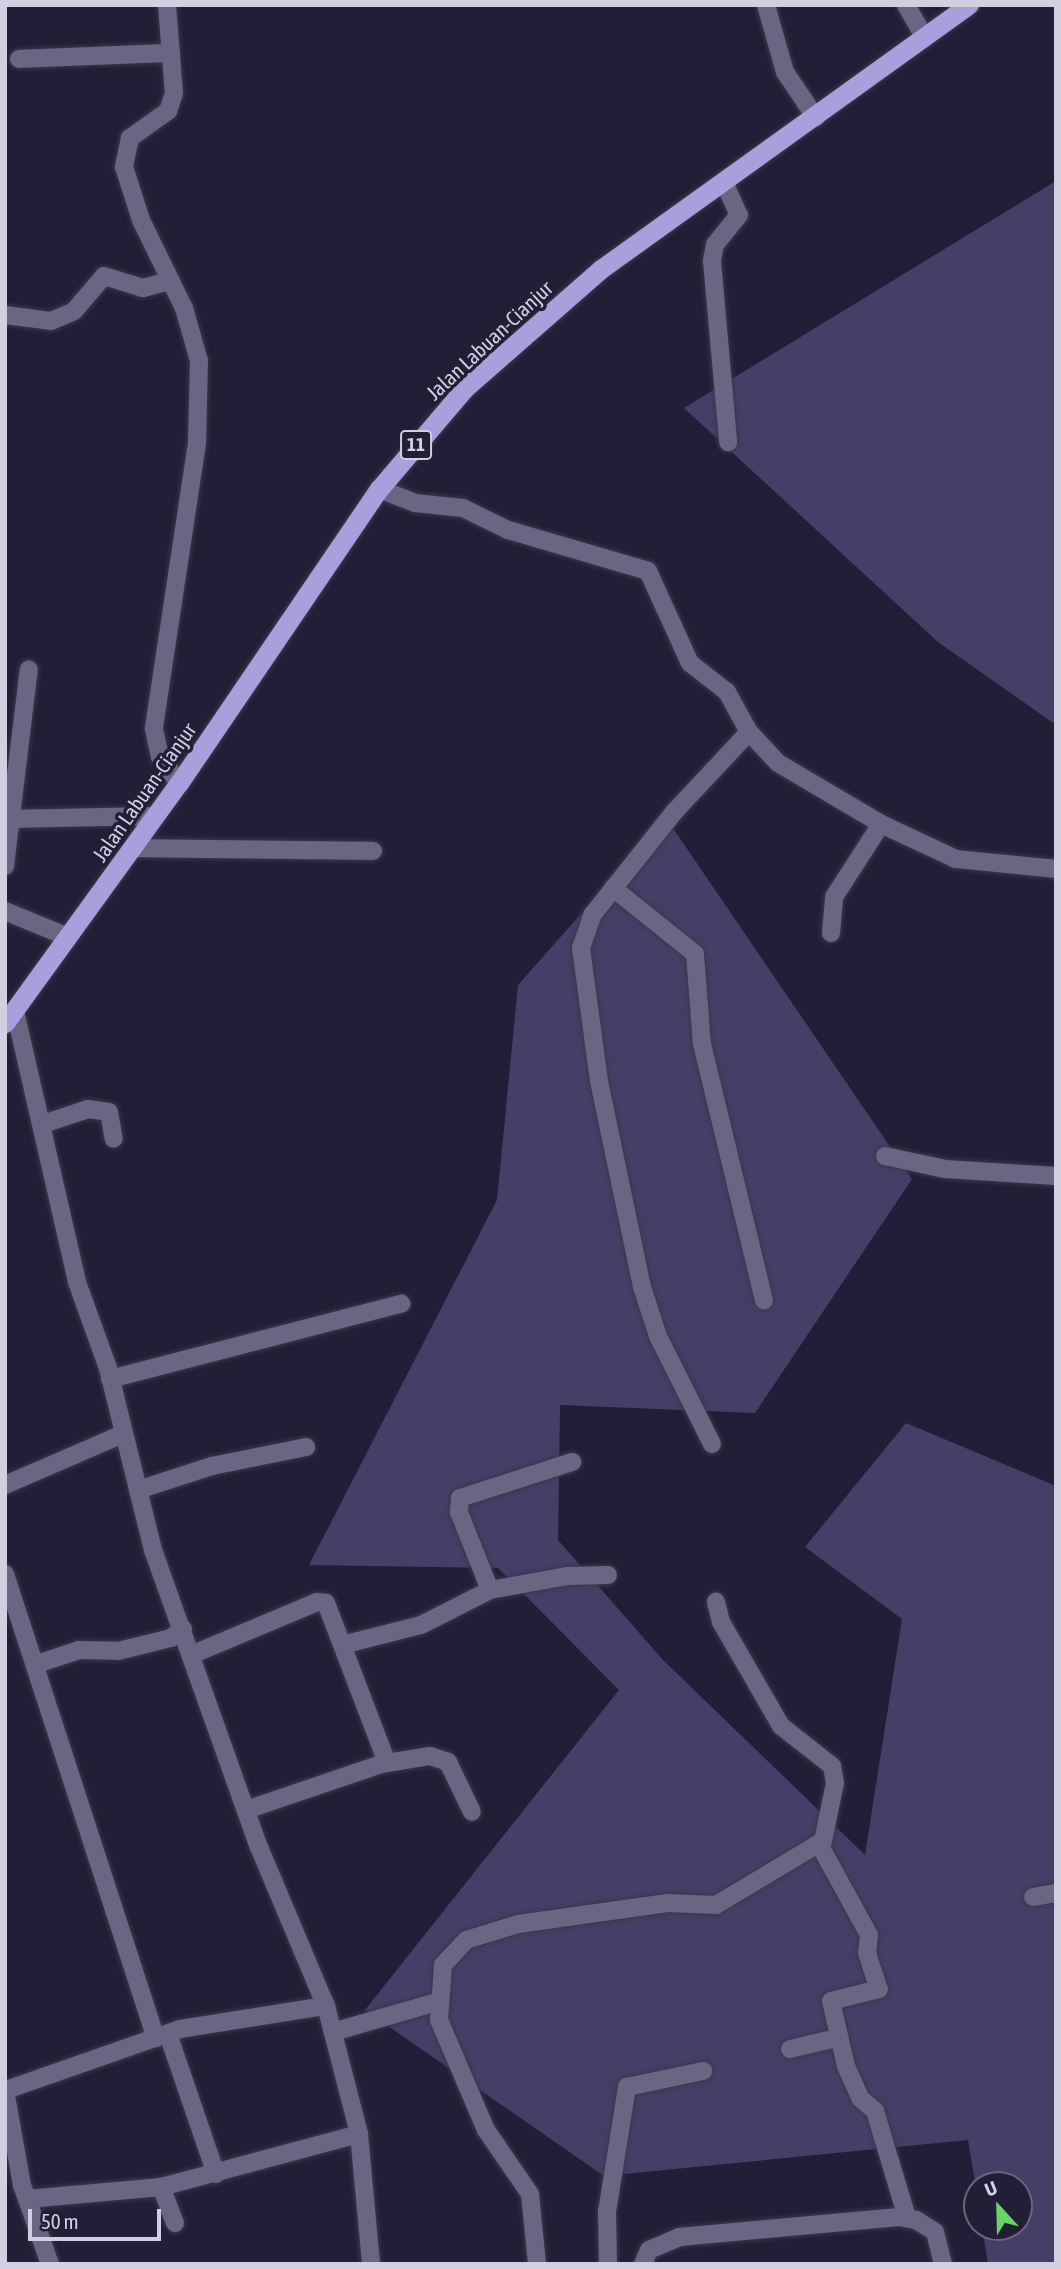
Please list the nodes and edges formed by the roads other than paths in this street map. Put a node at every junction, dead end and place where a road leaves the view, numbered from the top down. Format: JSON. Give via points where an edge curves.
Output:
{"nodes":[{"id":1,"x":167,"y":5,"type":"edge"},
{"id":2,"x":766,"y":5,"type":"edge"},
{"id":3,"x":906,"y":5,"type":"edge"},
{"id":4,"x":969,"y":5,"type":"edge"},
{"id":5,"x":924,"y":36,"type":"junction"},
{"id":6,"x":171,"y":53,"type":"junction"},
{"id":7,"x":19,"y":59,"type":"dead end"},
{"id":8,"x":816,"y":118,"type":"junction"},
{"id":9,"x":724,"y":182,"type":"junction"},
{"id":10,"x":170,"y":281,"type":"junction"},
{"id":11,"x":5,"y":315,"type":"edge"},
{"id":12,"x":728,"y":442,"type":"dead end"},
{"id":13,"x":379,"y":489,"type":"junction"},
{"id":14,"x":29,"y":669,"type":"dead end"},
{"id":15,"x":749,"y":733,"type":"junction"},
{"id":16,"x":179,"y":783,"type":"junction"},
{"id":17,"x":154,"y":816,"type":"junction"},
{"id":18,"x":6,"y":819,"type":"edge"},
{"id":19,"x":881,"y":824,"type":"junction"},
{"id":20,"x":133,"y":848,"type":"junction"},
{"id":21,"x":373,"y":851,"type":"dead end"},
{"id":22,"x":5,"y":866,"type":"edge"},
{"id":23,"x":1056,"y":869,"type":"edge"},
{"id":24,"x":613,"y":888,"type":"junction"},
{"id":25,"x":5,"y":911,"type":"edge"},
{"id":26,"x":831,"y":933,"type":"dead end"},
{"id":27,"x":68,"y":937,"type":"junction"},
{"id":28,"x":10,"y":1017,"type":"edge"},
{"id":29,"x":43,"y":1124,"type":"junction"},
{"id":30,"x":114,"y":1139,"type":"dead end"},
{"id":31,"x":885,"y":1156,"type":"dead end"},
{"id":32,"x":1056,"y":1177,"type":"edge"},
{"id":33,"x":764,"y":1301,"type":"dead end"},
{"id":34,"x":401,"y":1304,"type":"dead end"},
{"id":35,"x":110,"y":1379,"type":"junction"},
{"id":36,"x":123,"y":1434,"type":"junction"},
{"id":37,"x":712,"y":1444,"type":"dead end"},
{"id":38,"x":306,"y":1447,"type":"dead end"},
{"id":39,"x":572,"y":1462,"type":"dead end"},
{"id":40,"x":5,"y":1485,"type":"edge"},
{"id":41,"x":138,"y":1490,"type":"junction"},
{"id":42,"x":608,"y":1575,"type":"dead end"},
{"id":43,"x":6,"y":1577,"type":"edge"},
{"id":44,"x":490,"y":1590,"type":"junction"},
{"id":45,"x":716,"y":1602,"type":"dead end"},
{"id":46,"x":183,"y":1629,"type":"junction"},
{"id":47,"x":342,"y":1645,"type":"junction"},
{"id":48,"x":191,"y":1655,"type":"junction"},
{"id":49,"x":37,"y":1664,"type":"junction"},
{"id":50,"x":387,"y":1763,"type":"junction"},
{"id":51,"x":246,"y":1810,"type":"junction"},
{"id":52,"x":472,"y":1812,"type":"dead end"},
{"id":53,"x":819,"y":1844,"type":"junction"},
{"id":54,"x":1056,"y":1893,"type":"edge"},
{"id":55,"x":1033,"y":1897,"type":"dead end"},
{"id":56,"x":440,"y":2001,"type":"junction"},
{"id":57,"x":326,"y":2006,"type":"junction"},
{"id":58,"x":333,"y":2032,"type":"junction"},
{"id":59,"x":162,"y":2036,"type":"junction"},
{"id":60,"x":837,"y":2038,"type":"junction"},
{"id":61,"x":790,"y":2049,"type":"dead end"},
{"id":62,"x":704,"y":2071,"type":"dead end"},
{"id":63,"x":5,"y":2090,"type":"edge"},
{"id":64,"x":359,"y":2134,"type":"junction"},
{"id":65,"x":216,"y":2174,"type":"junction"},
{"id":66,"x":161,"y":2187,"type":"junction"},
{"id":67,"x":27,"y":2199,"type":"junction"},
{"id":68,"x":907,"y":2218,"type":"junction"},
{"id":69,"x":175,"y":2223,"type":"dead end"},
{"id":70,"x":50,"y":2264,"type":"edge"},
{"id":71,"x":371,"y":2264,"type":"edge"},
{"id":72,"x":537,"y":2264,"type":"edge"},
{"id":73,"x":608,"y":2264,"type":"edge"},
{"id":74,"x":643,"y":2264,"type":"edge"},
{"id":75,"x":943,"y":2264,"type":"edge"}],
"edges":[{"from":1,"to":6,"type":"street"},
{"from":2,"to":8,"type":"street","via":[[785,72]]},
{"from":3,"to":5,"type":"street"},
{"from":4,"to":5,"type":"highway","name":"Jalan Labuan-Cianjur","number":"11"},
{"from":5,"to":8,"type":"highway","name":"Jalan Labuan-Cianjur","number":"11"},
{"from":6,"to":7,"type":"street"},
{"from":6,"to":10,"type":"street","via":[[174,93],[168,111],[130,138],[124,155],[134,200]]},
{"from":8,"to":9,"type":"highway","name":"Jalan Labuan-Cianjur","number":"11"},
{"from":9,"to":12,"type":"street","via":[[739,215],[715,245],[712,261]]},
{"from":9,"to":13,"type":"highway","name":"Jalan Labuan-Cianjur","number":"11","via":[[601,269],[529,328],[465,388]]},
{"from":10,"to":11,"type":"street","via":[[143,288],[104,276],[74,311],[51,321]]},
{"from":10,"to":16,"type":"street","via":[[199,361],[197,443],[154,729],[160,757]]},
{"from":13,"to":15,"type":"street","via":[[415,503],[463,508],[508,530],[648,571],[690,663],[727,692]]},
{"from":13,"to":16,"type":"highway","name":"Jalan Labuan-Cianjur","number":"11"},
{"from":14,"to":18,"type":"street"},
{"from":15,"to":19,"type":"street","via":[[778,763]]},
{"from":15,"to":24,"type":"street","via":[[675,811]]},
{"from":16,"to":17,"type":"highway","name":"Jalan Labuan-Cianjur","number":"11"},
{"from":17,"to":18,"type":"street"},
{"from":17,"to":20,"type":"highway","name":"Jalan Labuan-Cianjur","number":"11"},
{"from":18,"to":22,"type":"street"},
{"from":19,"to":23,"type":"street","via":[[956,859]]},
{"from":19,"to":26,"type":"street","via":[[834,897]]},
{"from":20,"to":21,"type":"street"},
{"from":20,"to":27,"type":"highway","name":"Jalan Labuan-Cianjur","number":"11"},
{"from":24,"to":33,"type":"street","via":[[695,954],[702,1044]]},
{"from":24,"to":37,"type":"street","via":[[590,918],[581,948],[599,1081],[642,1287],[659,1336]]},
{"from":25,"to":27,"type":"street"},
{"from":27,"to":28,"type":"highway","name":"Jalan Labuan-Cianjur","number":"11"},
{"from":28,"to":29,"type":"street"},
{"from":29,"to":30,"type":"street","via":[[88,1109],[110,1112]]},
{"from":29,"to":35,"type":"street","via":[[77,1282]]},
{"from":31,"to":32,"type":"street","via":[[945,1170]]},
{"from":34,"to":35,"type":"street"},
{"from":35,"to":36,"type":"street"},
{"from":36,"to":40,"type":"street"},
{"from":36,"to":41,"type":"street"},
{"from":38,"to":41,"type":"street","via":[[212,1466]]},
{"from":39,"to":44,"type":"street","via":[[460,1498],[459,1512]]},
{"from":41,"to":46,"type":"street","via":[[153,1550]]},
{"from":42,"to":44,"type":"street","via":[[567,1576]]},
{"from":43,"to":49,"type":"street"},
{"from":44,"to":47,"type":"street","via":[[421,1625]]},
{"from":45,"to":53,"type":"street","via":[[721,1622],[780,1726],[832,1766],[835,1783]]},
{"from":46,"to":48,"type":"street"},
{"from":46,"to":49,"type":"street","via":[[171,1639],[118,1651],[79,1650]]},
{"from":47,"to":48,"type":"street","via":[[330,1609],[317,1602]]},
{"from":47,"to":50,"type":"street"},
{"from":48,"to":51,"type":"street"},
{"from":49,"to":59,"type":"street"},
{"from":50,"to":51,"type":"street"},
{"from":50,"to":52,"type":"street","via":[[440,1757],[456,1774]]},
{"from":51,"to":57,"type":"street"},
{"from":53,"to":56,"type":"street","via":[[716,1905],[668,1903],[562,1916],[466,1940],[443,1965]]},
{"from":53,"to":60,"type":"street","via":[[866,1923],[867,1953],[879,1989],[831,2001]]},
{"from":54,"to":55,"type":"street"},
{"from":56,"to":58,"type":"street"},
{"from":56,"to":72,"type":"street","via":[[439,2020],[486,2130],[530,2194]]},
{"from":57,"to":58,"type":"street"},
{"from":57,"to":59,"type":"street","via":[[222,2019]]},
{"from":58,"to":64,"type":"street"},
{"from":59,"to":63,"type":"street"},
{"from":59,"to":65,"type":"street"},
{"from":60,"to":61,"type":"street"},
{"from":60,"to":68,"type":"street","via":[[860,2098],[875,2111]]},
{"from":62,"to":73,"type":"street","via":[[627,2087],[607,2212]]},
{"from":63,"to":67,"type":"street"},
{"from":64,"to":65,"type":"street"},
{"from":64,"to":71,"type":"street"},
{"from":65,"to":66,"type":"street"},
{"from":66,"to":67,"type":"street"},
{"from":66,"to":69,"type":"street"},
{"from":67,"to":70,"type":"street"},
{"from":68,"to":74,"type":"street","via":[[679,2237],[649,2250]]},
{"from":68,"to":75,"type":"street","via":[[935,2232]]}]}
